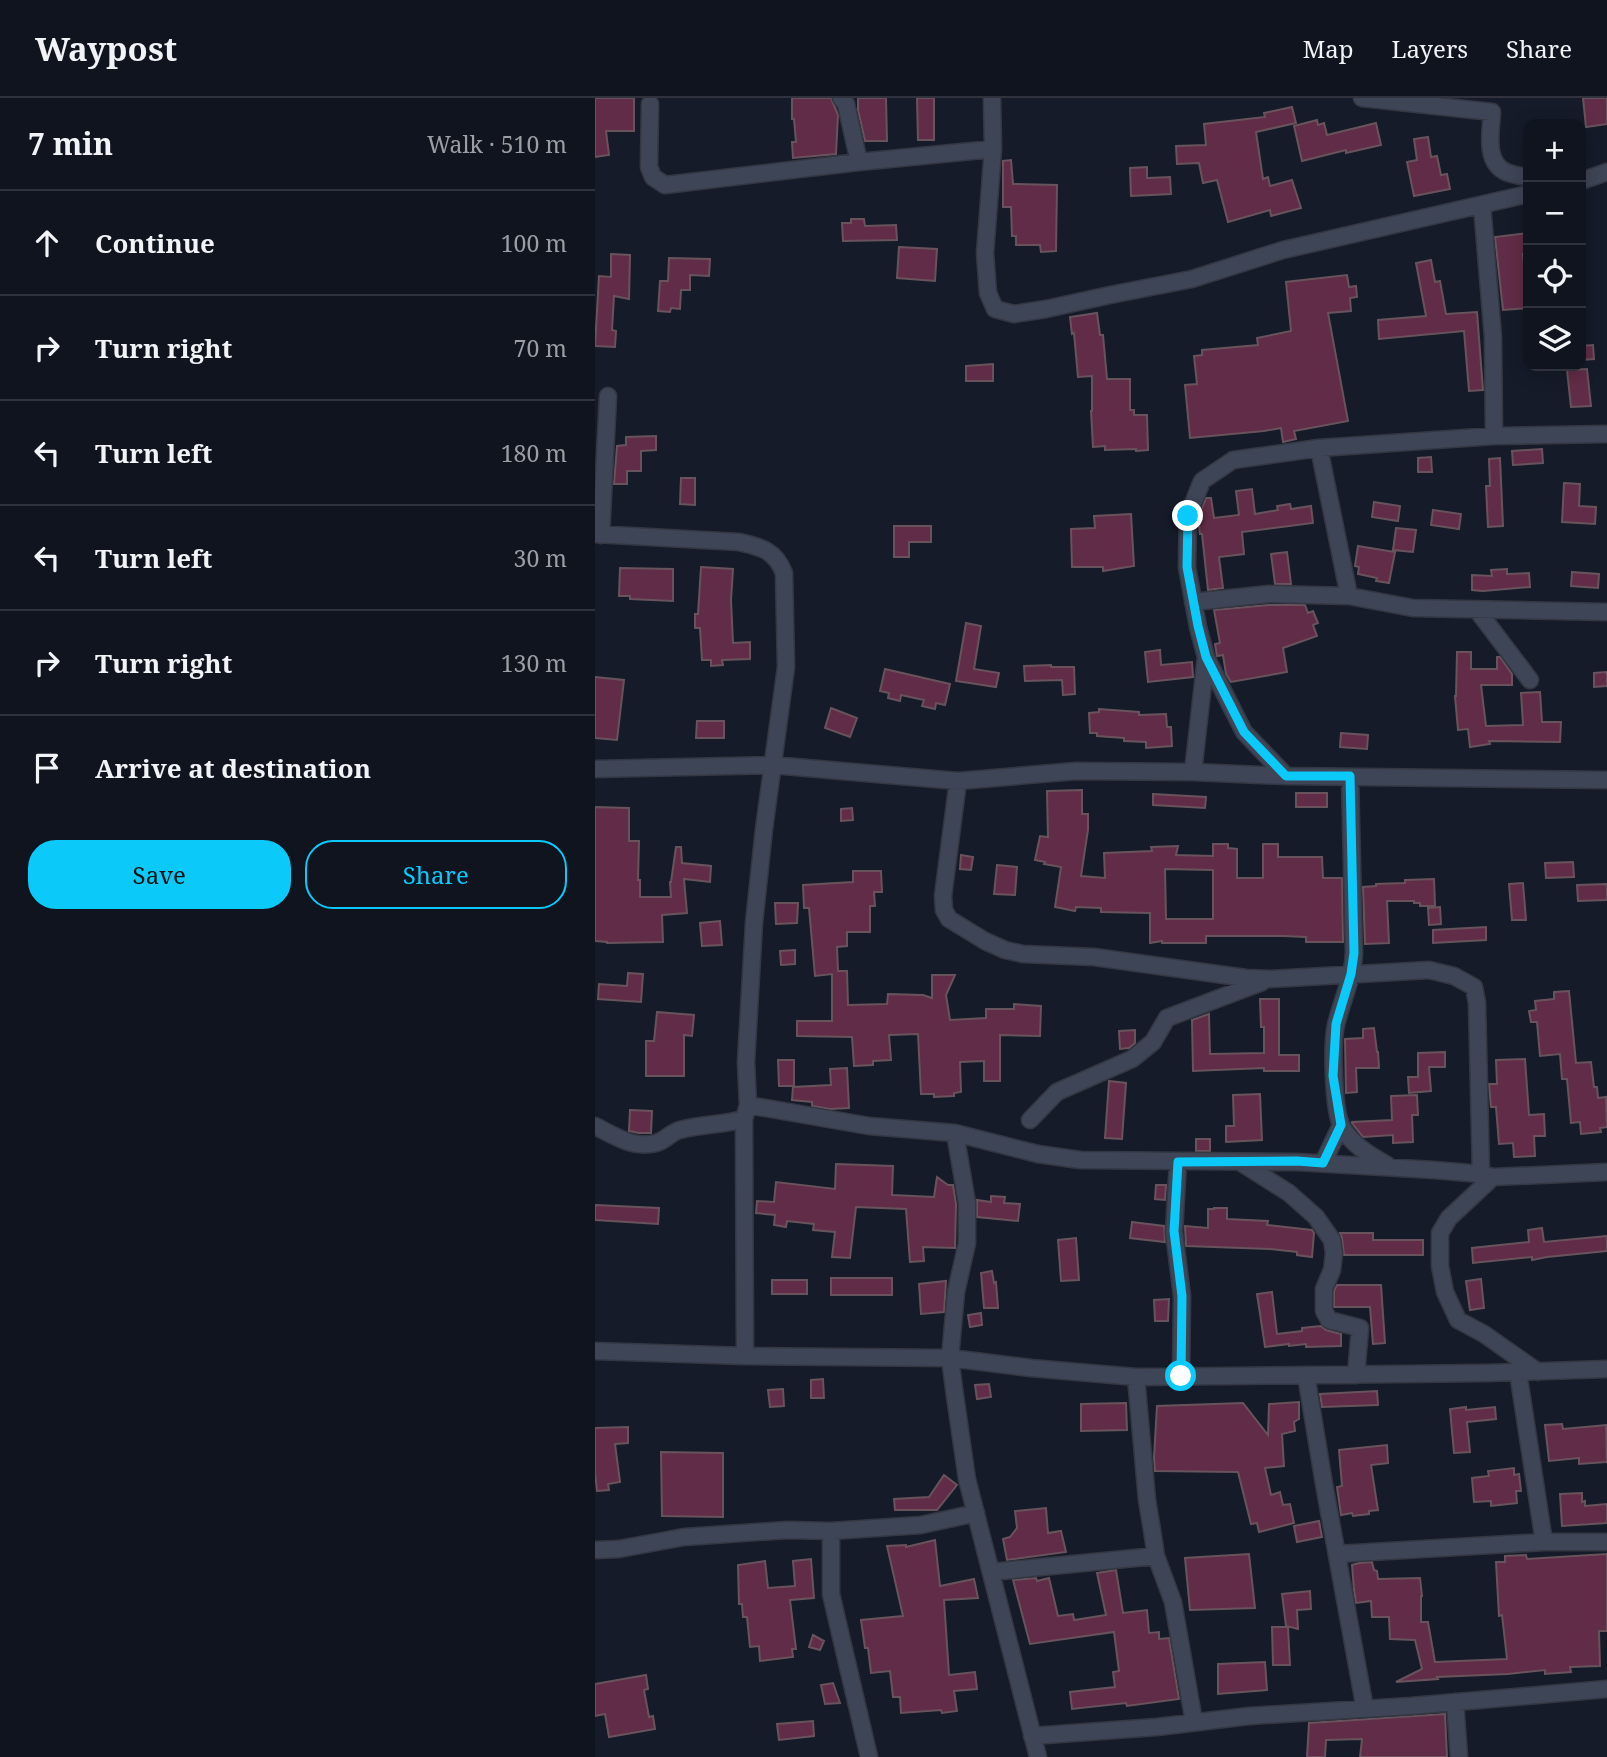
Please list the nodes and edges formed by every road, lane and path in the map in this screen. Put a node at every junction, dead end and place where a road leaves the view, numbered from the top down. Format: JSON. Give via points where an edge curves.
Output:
{"nodes":[{"id":1,"x":841,"y":98,"type":"edge"},
{"id":2,"x":992,"y":98,"type":"edge"},
{"id":3,"x":1362,"y":98,"type":"edge"},
{"id":4,"x":650,"y":104,"type":"dead end"},
{"id":5,"x":1493,"y":105,"type":"edge"},
{"id":6,"x":993,"y":149,"type":"junction"},
{"id":7,"x":859,"y":162,"type":"junction"},
{"id":8,"x":1607,"y":172,"type":"edge"},
{"id":9,"x":1523,"y":176,"type":"edge"},
{"id":10,"x":1586,"y":179,"type":"edge"},
{"id":11,"x":1523,"y":195,"type":"edge"},
{"id":12,"x":1482,"y":205,"type":"junction"},
{"id":13,"x":607,"y":396,"type":"dead end"},
{"id":14,"x":1607,"y":434,"type":"edge"},
{"id":15,"x":1494,"y":436,"type":"junction"},
{"id":16,"x":1319,"y":448,"type":"junction"},
{"id":17,"x":598,"y":535,"type":"edge"},
{"id":18,"x":1349,"y":596,"type":"junction"},
{"id":19,"x":1193,"y":602,"type":"junction"},
{"id":20,"x":1476,"y":610,"type":"junction"},
{"id":21,"x":1607,"y":612,"type":"edge"},
{"id":22,"x":1206,"y":657,"type":"junction"},
{"id":23,"x":1530,"y":680,"type":"dead end"},
{"id":24,"x":772,"y":765,"type":"junction"},
{"id":25,"x":595,"y":769,"type":"edge"},
{"id":26,"x":1193,"y":772,"type":"junction"},
{"id":27,"x":1286,"y":776,"type":"junction"},
{"id":28,"x":1350,"y":776,"type":"junction"},
{"id":29,"x":1607,"y":780,"type":"edge"},
{"id":30,"x":958,"y":781,"type":"junction"},
{"id":31,"x":1351,"y":974,"type":"junction"},
{"id":32,"x":1271,"y":979,"type":"junction"},
{"id":33,"x":746,"y":1112,"type":"junction"},
{"id":34,"x":1030,"y":1120,"type":"dead end"},
{"id":35,"x":1341,"y":1125,"type":"junction"},
{"id":36,"x":595,"y":1126,"type":"edge"},
{"id":37,"x":955,"y":1133,"type":"junction"},
{"id":38,"x":1178,"y":1162,"type":"junction"},
{"id":39,"x":1240,"y":1162,"type":"junction"},
{"id":40,"x":1323,"y":1163,"type":"junction"},
{"id":41,"x":1391,"y":1167,"type":"junction"},
{"id":42,"x":1607,"y":1171,"type":"edge"},
{"id":43,"x":1487,"y":1176,"type":"junction"},
{"id":44,"x":595,"y":1351,"type":"edge"},
{"id":45,"x":745,"y":1356,"type":"junction"},
{"id":46,"x":950,"y":1358,"type":"junction"},
{"id":47,"x":1607,"y":1369,"type":"edge"},
{"id":48,"x":1538,"y":1371,"type":"junction"},
{"id":49,"x":1518,"y":1372,"type":"junction"},
{"id":50,"x":1306,"y":1375,"type":"junction"},
{"id":51,"x":1356,"y":1375,"type":"junction"},
{"id":52,"x":1181,"y":1376,"type":"junction"},
{"id":53,"x":1136,"y":1377,"type":"junction"},
{"id":54,"x":976,"y":1513,"type":"junction"},
{"id":55,"x":831,"y":1531,"type":"junction"},
{"id":56,"x":1544,"y":1542,"type":"junction"},
{"id":57,"x":1607,"y":1542,"type":"edge"},
{"id":58,"x":595,"y":1550,"type":"edge"},
{"id":59,"x":1338,"y":1554,"type":"junction"},
{"id":60,"x":1156,"y":1556,"type":"junction"},
{"id":61,"x":991,"y":1572,"type":"junction"},
{"id":62,"x":1607,"y":1689,"type":"edge"},
{"id":63,"x":1455,"y":1702,"type":"junction"},
{"id":64,"x":1365,"y":1709,"type":"junction"},
{"id":65,"x":1194,"y":1722,"type":"junction"},
{"id":66,"x":1032,"y":1736,"type":"junction"},
{"id":67,"x":869,"y":1757,"type":"edge"},
{"id":68,"x":1038,"y":1757,"type":"edge"},
{"id":69,"x":1459,"y":1757,"type":"edge"}],
"edges":[{"from":1,"to":7,"type":"street"},
{"from":2,"to":6,"type":"street"},
{"from":3,"to":5,"type":"street"},
{"from":4,"to":7,"type":"street","via":[[649,167],[653,177],[665,185]]},
{"from":5,"to":9,"type":"street","via":[[1489,146],[1497,166]]},
{"from":6,"to":7,"type":"street"},
{"from":6,"to":12,"type":"street","via":[[985,253],[988,293],[995,309],[1014,314],[1192,279],[1283,250]]},
{"from":8,"to":10,"type":"street"},
{"from":11,"to":12,"type":"street"},
{"from":12,"to":15,"type":"street","via":[[1493,337]]},
{"from":13,"to":17,"type":"street"},
{"from":14,"to":15,"type":"street"},
{"from":15,"to":16,"type":"street"},
{"from":16,"to":18,"type":"street"},
{"from":16,"to":19,"type":"street","via":[[1233,460],[1202,481],[1188,516],[1187,567]]},
{"from":17,"to":24,"type":"street","via":[[739,542],[767,550],[780,564],[786,667]]},
{"from":18,"to":19,"type":"street","via":[[1269,594]]},
{"from":18,"to":20,"type":"street","via":[[1413,608]]},
{"from":19,"to":22,"type":"street"},
{"from":20,"to":21,"type":"street"},
{"from":20,"to":23,"type":"street"},
{"from":22,"to":26,"type":"street"},
{"from":22,"to":27,"type":"street","via":[[1244,732]]},
{"from":24,"to":25,"type":"street"},
{"from":24,"to":30,"type":"street"},
{"from":24,"to":33,"type":"street","via":[[754,923]]},
{"from":26,"to":27,"type":"street"},
{"from":26,"to":30,"type":"street","via":[[1076,771]]},
{"from":27,"to":28,"type":"street"},
{"from":28,"to":29,"type":"street"},
{"from":28,"to":31,"type":"street"},
{"from":30,"to":32,"type":"street","via":[[943,896],[949,919],[985,941],[1023,954],[1094,957]]},
{"from":31,"to":32,"type":"street"},
{"from":31,"to":35,"type":"street","via":[[1336,1024],[1333,1076]]},
{"from":31,"to":43,"type":"street","via":[[1429,970],[1454,975],[1474,987]]},
{"from":32,"to":34,"type":"street","via":[[1167,1018],[1153,1042],[1132,1059],[1057,1092]]},
{"from":33,"to":36,"type":"street","via":[[727,1124],[678,1130],[658,1143],[625,1142]]},
{"from":33,"to":37,"type":"street"},
{"from":33,"to":45,"type":"street"},
{"from":35,"to":40,"type":"street"},
{"from":35,"to":41,"type":"street","via":[[1351,1140]]},
{"from":37,"to":38,"type":"street","via":[[1080,1160]]},
{"from":37,"to":46,"type":"street","via":[[967,1203],[967,1243],[956,1292]]},
{"from":38,"to":39,"type":"street"},
{"from":38,"to":52,"type":"street","via":[[1174,1231],[1182,1296]]},
{"from":39,"to":40,"type":"street"},
{"from":39,"to":51,"type":"street","via":[[1289,1193],[1316,1217],[1332,1240],[1324,1311],[1329,1320],[1360,1328]]},
{"from":40,"to":41,"type":"street"},
{"from":41,"to":43,"type":"street"},
{"from":42,"to":43,"type":"street"},
{"from":43,"to":48,"type":"street","via":[[1440,1233],[1445,1292],[1458,1320]]},
{"from":44,"to":45,"type":"street"},
{"from":45,"to":46,"type":"street"},
{"from":46,"to":53,"type":"street"},
{"from":46,"to":54,"type":"street"},
{"from":47,"to":48,"type":"street"},
{"from":48,"to":49,"type":"street"},
{"from":49,"to":51,"type":"street"},
{"from":49,"to":56,"type":"street"},
{"from":50,"to":51,"type":"street"},
{"from":50,"to":52,"type":"street"},
{"from":50,"to":59,"type":"street"},
{"from":52,"to":53,"type":"street"},
{"from":53,"to":60,"type":"street"},
{"from":54,"to":55,"type":"street","via":[[921,1525]]},
{"from":54,"to":61,"type":"street"},
{"from":55,"to":58,"type":"street","via":[[684,1537]]},
{"from":55,"to":67,"type":"street","via":[[831,1594]]},
{"from":56,"to":57,"type":"street"},
{"from":56,"to":59,"type":"street"},
{"from":59,"to":64,"type":"street"},
{"from":60,"to":61,"type":"street"},
{"from":60,"to":65,"type":"street","via":[[1173,1602]]},
{"from":61,"to":66,"type":"street"},
{"from":62,"to":63,"type":"street"},
{"from":63,"to":64,"type":"street"},
{"from":63,"to":69,"type":"street"},
{"from":64,"to":65,"type":"street"},
{"from":65,"to":66,"type":"street"},
{"from":66,"to":68,"type":"street"}]}
